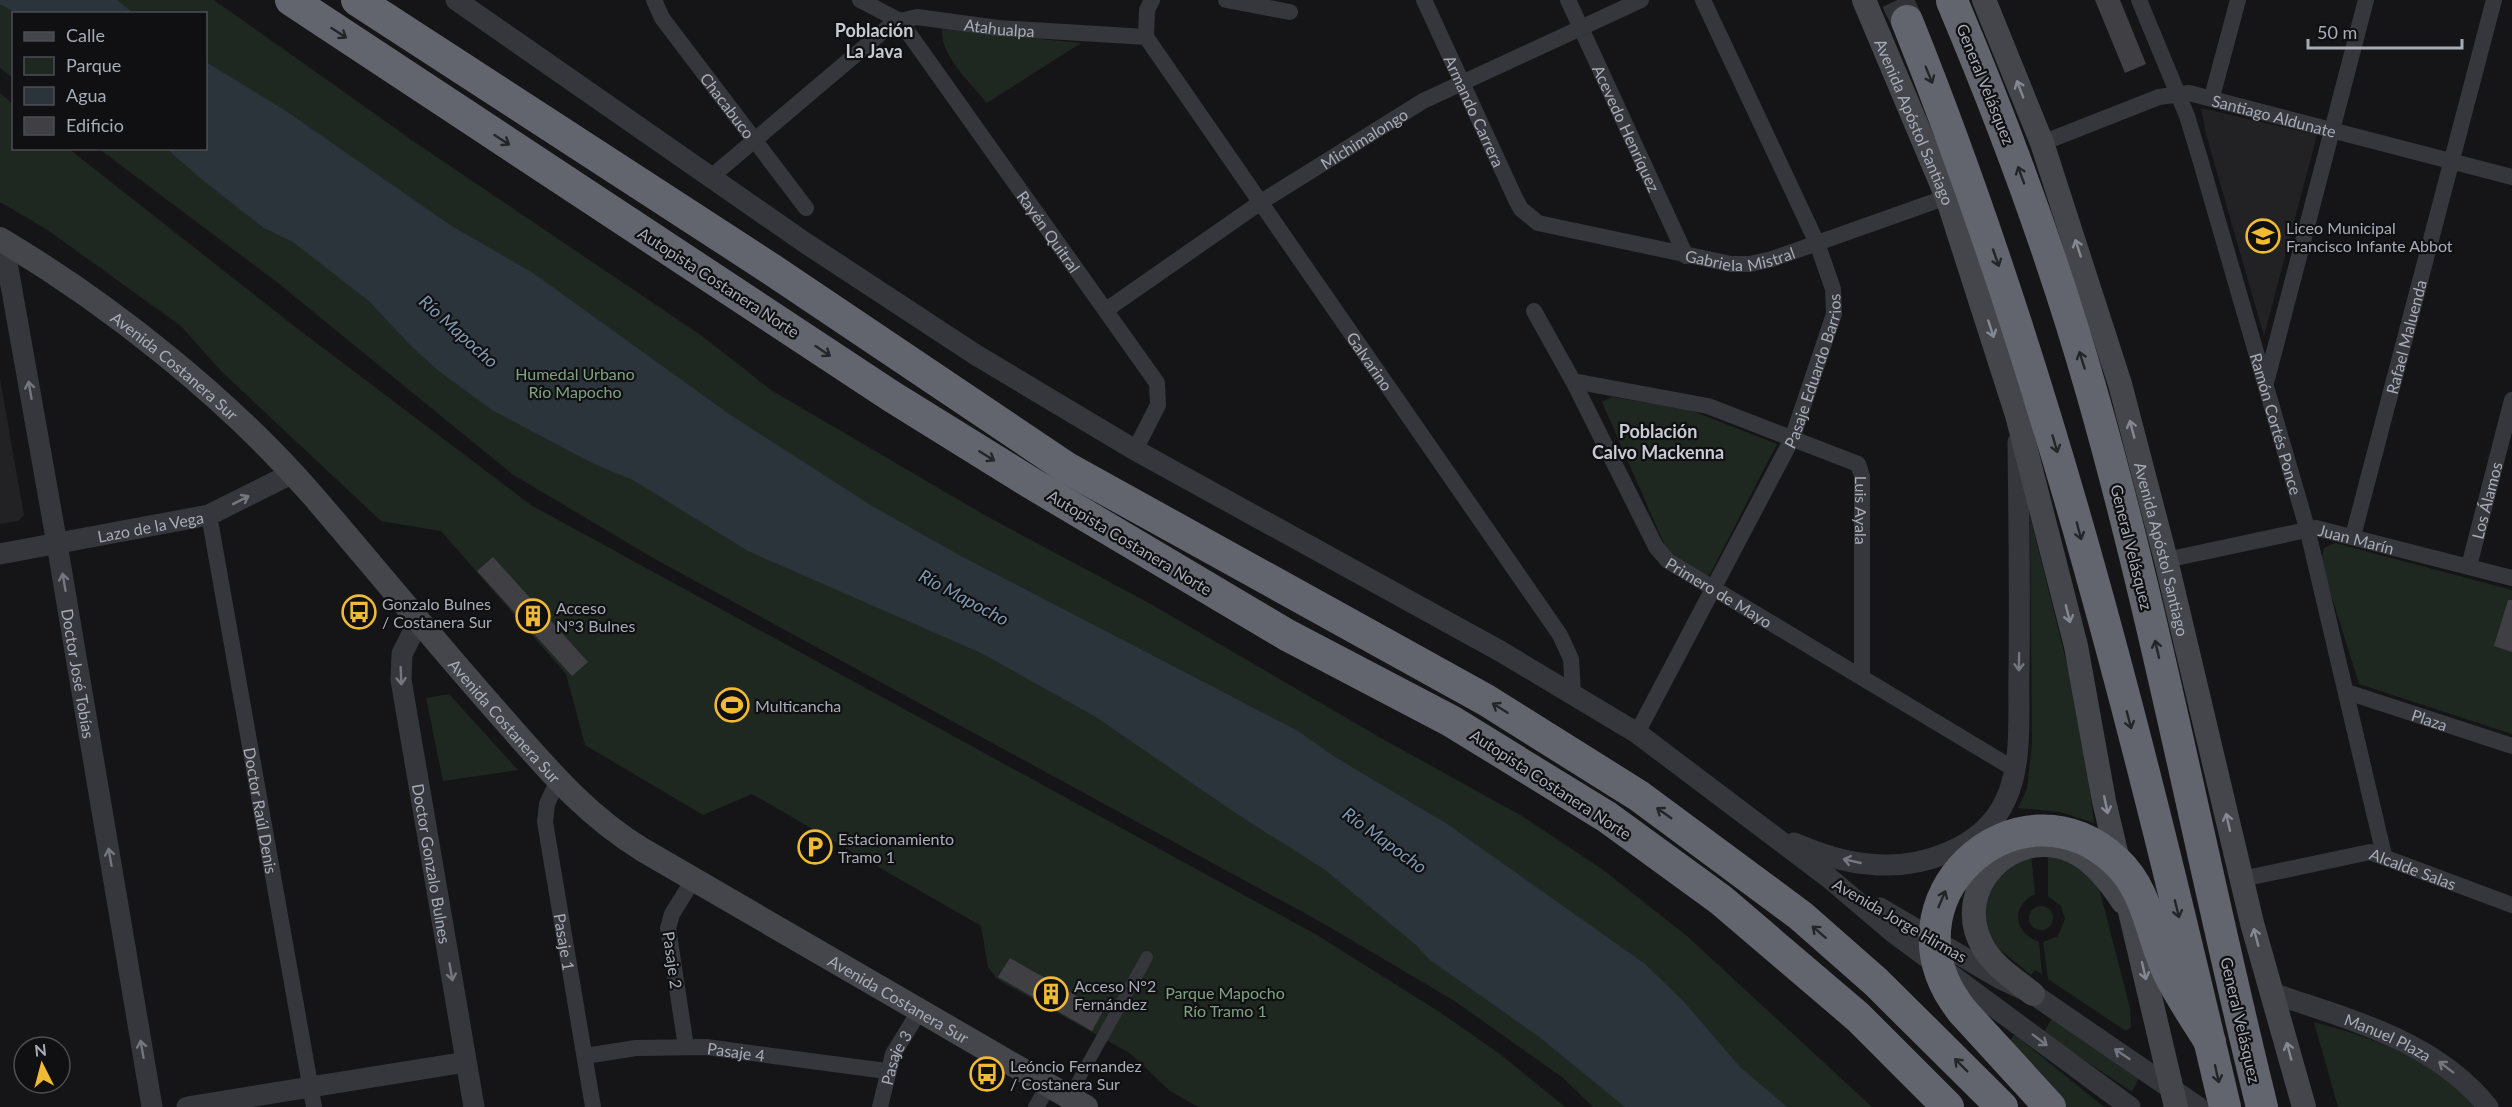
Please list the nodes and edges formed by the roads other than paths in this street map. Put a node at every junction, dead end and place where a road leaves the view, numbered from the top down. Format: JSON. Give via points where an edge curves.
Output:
{"nodes":[{"id":1,"x":291,"y":0,"type":"edge"},
{"id":2,"x":357,"y":0,"type":"edge"},
{"id":3,"x":456,"y":0,"type":"edge"},
{"id":4,"x":654,"y":0,"type":"edge"},
{"id":5,"x":860,"y":0,"type":"edge"},
{"id":6,"x":1152,"y":0,"type":"edge"},
{"id":7,"x":1226,"y":0,"type":"edge"},
{"id":8,"x":1424,"y":0,"type":"edge"},
{"id":9,"x":1568,"y":0,"type":"edge"},
{"id":10,"x":1641,"y":0,"type":"edge"},
{"id":11,"x":1703,"y":0,"type":"edge"},
{"id":12,"x":1864,"y":0,"type":"edge"},
{"id":13,"x":1984,"y":0,"type":"edge"},
{"id":14,"x":2139,"y":0,"type":"edge"},
{"id":15,"x":2238,"y":0,"type":"edge"},
{"id":16,"x":2366,"y":0,"type":"edge"},
{"id":17,"x":2494,"y":0,"type":"edge"},
{"id":18,"x":1953,"y":1,"type":"edge"},
{"id":19,"x":1290,"y":12,"type":"dead end"},
{"id":20,"x":900,"y":21,"type":"junction"},
{"id":21,"x":1907,"y":21,"type":"tunnel mouth"},
{"id":22,"x":1581,"y":28,"type":"junction"},
{"id":23,"x":1146,"y":37,"type":"junction"},
{"id":24,"x":1461,"y":82,"type":"junction"},
{"id":25,"x":2177,"y":93,"type":"junction"},
{"id":26,"x":2212,"y":97,"type":"junction"},
{"id":27,"x":2332,"y":129,"type":"junction"},
{"id":28,"x":756,"y":140,"type":"junction"},
{"id":29,"x":2042,"y":143,"type":"junction"},
{"id":30,"x":2452,"y":161,"type":"junction"},
{"id":31,"x":711,"y":177,"type":"junction"},
{"id":32,"x":2512,"y":177,"type":"edge"},
{"id":33,"x":1947,"y":197,"type":"junction"},
{"id":34,"x":1261,"y":202,"type":"junction"},
{"id":35,"x":806,"y":208,"type":"dead end"},
{"id":36,"x":1530,"y":218,"type":"joint"},
{"id":37,"x":1,"y":239,"type":"edge"},
{"id":38,"x":1817,"y":243,"type":"junction"},
{"id":39,"x":1686,"y":256,"type":"junction"},
{"id":40,"x":1106,"y":310,"type":"junction"},
{"id":41,"x":1534,"y":311,"type":"dead end"},
{"id":42,"x":1573,"y":381,"type":"junction"},
{"id":43,"x":2266,"y":384,"type":"junction"},
{"id":44,"x":2512,"y":400,"type":"edge"},
{"id":45,"x":2017,"y":415,"type":"junction"},
{"id":46,"x":1792,"y":439,"type":"junction"},
{"id":47,"x":1136,"y":450,"type":"junction"},
{"id":48,"x":293,"y":473,"type":"junction"},
{"id":49,"x":209,"y":515,"type":"junction"},
{"id":50,"x":2307,"y":528,"type":"junction"},
{"id":51,"x":2353,"y":536,"type":"junction"},
{"id":52,"x":57,"y":544,"type":"junction"},
{"id":53,"x":0,"y":554,"type":"edge"},
{"id":54,"x":2166,"y":560,"type":"junction"},
{"id":55,"x":2469,"y":566,"type":"junction"},
{"id":56,"x":2512,"y":578,"type":"edge"},
{"id":57,"x":1713,"y":588,"type":"junction"},
{"id":58,"x":418,"y":622,"type":"junction"},
{"id":59,"x":1862,"y":676,"type":"junction"},
{"id":60,"x":2347,"y":692,"type":"junction"},
{"id":61,"x":1573,"y":693,"type":"junction"},
{"id":62,"x":1637,"y":733,"type":"junction"},
{"id":63,"x":2512,"y":746,"type":"edge"},
{"id":64,"x":2014,"y":769,"type":"junction"},
{"id":65,"x":558,"y":780,"type":"junction"},
{"id":66,"x":1771,"y":834,"type":"junction"},
{"id":67,"x":2384,"y":855,"type":"junction"},
{"id":68,"x":1828,"y":878,"type":"junction"},
{"id":69,"x":2242,"y":879,"type":"junction"},
{"id":70,"x":693,"y":880,"type":"junction"},
{"id":71,"x":2512,"y":905,"type":"edge"},
{"id":72,"x":2130,"y":914,"type":"junction"},
{"id":73,"x":1147,"y":957,"type":"dead end"},
{"id":74,"x":2272,"y":993,"type":"junction"},
{"id":75,"x":2033,"y":994,"type":"junction"},
{"id":76,"x":920,"y":1010,"type":"junction"},
{"id":77,"x":2210,"y":1042,"type":"junction"},
{"id":78,"x":686,"y":1047,"type":"junction"},
{"id":79,"x":585,"y":1056,"type":"junction"},
{"id":80,"x":466,"y":1062,"type":"junction"},
{"id":81,"x":886,"y":1071,"type":"junction"},
{"id":82,"x":1068,"y":1096,"type":"edge"},
{"id":83,"x":312,"y":1097,"type":"edge"},
{"id":84,"x":2174,"y":1097,"type":"edge"},
{"id":85,"x":152,"y":1107,"type":"edge"},
{"id":86,"x":188,"y":1107,"type":"edge"},
{"id":87,"x":474,"y":1107,"type":"edge"},
{"id":88,"x":593,"y":1107,"type":"edge"},
{"id":89,"x":880,"y":1107,"type":"edge"},
{"id":90,"x":1036,"y":1107,"type":"edge"},
{"id":91,"x":1948,"y":1107,"type":"edge"},
{"id":92,"x":2002,"y":1107,"type":"edge"},
{"id":93,"x":2050,"y":1107,"type":"edge"},
{"id":94,"x":2130,"y":1107,"type":"edge"},
{"id":95,"x":2198,"y":1107,"type":"edge"},
{"id":96,"x":2225,"y":1107,"type":"edge"},
{"id":97,"x":2262,"y":1107,"type":"edge"},
{"id":98,"x":2304,"y":1107,"type":"edge"},
{"id":99,"x":2488,"y":1107,"type":"edge"}],
"edges":[{"from":1,"to":91,"type":"highway","name":"Autopista Costanera Norte","one_way":true,"via":[[891,396],[1031,483],[1287,635],[1460,726],[1607,817],[1730,907],[1858,1017]]},
{"from":92,"to":2,"type":"highway","name":"Autopista Costanera Norte","one_way":true,"via":[[1876,982],[1801,916],[1639,796],[1486,700],[1067,468],[771,269]]},
{"from":3,"to":31,"type":"street"},
{"from":4,"to":28,"type":"street","name":"Chacabuco","via":[[662,18]]},
{"from":5,"to":20,"type":"street"},
{"from":6,"to":23,"type":"street","via":[[1147,10]]},
{"from":7,"to":19,"type":"street"},
{"from":8,"to":24,"type":"street","name":"Armando Carrera"},
{"from":9,"to":22,"type":"street","name":"Acevedo Henríquez"},
{"from":10,"to":22,"type":"street","name":"Michimalongo"},
{"from":11,"to":38,"type":"street","name":"Pasaje Eduardo Barrios"},
{"from":12,"to":33,"type":"main road","name":"Avenida Apóstol Santiago"},
{"from":29,"to":13,"type":"main road","name":"Avenida Apóstol Santiago","one_way":true},
{"from":14,"to":25,"type":"street","name":"Ramón Cortés Ponce"},
{"from":15,"to":26,"type":"street"},
{"from":16,"to":27,"type":"street"},
{"from":17,"to":30,"type":"street","name":"Rafael Maluenda"},
{"from":97,"to":18,"type":"highway","name":"General Velásquez","one_way":true,"via":[[2133,547],[2092,392],[2039,223]]},
{"from":20,"to":23,"type":"street","name":"Atahualpa","via":[[917,17],[980,26]]},
{"from":20,"to":28,"type":"street"},
{"from":20,"to":40,"type":"street","name":"Rayén Quitral"},
{"from":21,"to":77,"type":"highway","one_way":true,"via":[[1965,169],[2041,398],[2107,633]]},
{"from":22,"to":24,"type":"street","name":"Michimalongo"},
{"from":22,"to":39,"type":"street","name":"Acevedo Henríquez"},
{"from":23,"to":34,"type":"street","name":"Galvarino"},
{"from":24,"to":34,"type":"street","name":"Michimalongo","via":[[1423,101]]},
{"from":24,"to":36,"type":"street","name":"Armando Carrera","via":[[1516,200]]},
{"from":25,"to":26,"type":"street","name":"Santiago Aldunate"},
{"from":25,"to":29,"type":"street","name":"Santiago Aldunate"},
{"from":25,"to":43,"type":"street","name":"Ramón Cortés Ponce","via":[[2204,170]]},
{"from":26,"to":27,"type":"street","name":"Santiago Aldunate"},
{"from":27,"to":30,"type":"street","name":"Santiago Aldunate"},
{"from":27,"to":43,"type":"street"},
{"from":28,"to":31,"type":"street"},
{"from":28,"to":35,"type":"street","name":"Chacabuco"},
{"from":54,"to":29,"type":"main road","name":"Avenida Apóstol Santiago","one_way":true,"via":[[2120,384]]},
{"from":30,"to":32,"type":"street","name":"Santiago Aldunate"},
{"from":30,"to":51,"type":"street","name":"Rafael Maluenda"},
{"from":31,"to":47,"type":"street","via":[[908,311]]},
{"from":33,"to":38,"type":"street","name":"Gabriela Mistral"},
{"from":33,"to":45,"type":"main road","name":"Avenida Apóstol Santiago","one_way":true},
{"from":34,"to":40,"type":"street","name":"Michimalongo"},
{"from":34,"to":61,"type":"street","name":"Galvarino","via":[[1560,634],[1571,659]]},
{"from":36,"to":39,"type":"street","name":"Gabriela Mistral","via":[[1546,226]]},
{"from":37,"to":48,"type":"main road","name":"Avenida Costanera Sur","via":[[90,297],[199,384]]},
{"from":52,"to":37,"type":"street","name":"Doctor José Tobías","one_way":true},
{"from":38,"to":39,"type":"street","name":"Gabriela Mistral","via":[[1750,264]]},
{"from":38,"to":46,"type":"street","name":"Pasaje Eduardo Barrios","via":[[1833,289],[1834,314]]},
{"from":40,"to":47,"type":"street","name":"Rayén Quitral","via":[[1160,392],[1158,405]]},
{"from":41,"to":42,"type":"street","name":"Primero de Mayo"},
{"from":42,"to":46,"type":"street","name":"Luis Ayala","via":[[1701,404]]},
{"from":42,"to":57,"type":"street","name":"Primero de Mayo","via":[[1656,547],[1674,566]]},
{"from":43,"to":50,"type":"street","name":"Ramón Cortés Ponce"},
{"from":44,"to":55,"type":"street","name":"Los Álamos"},
{"from":45,"to":64,"type":"street","name":"Avenida Apóstol Santiago","one_way":true,"via":[[2020,589]]},
{"from":45,"to":72,"type":"main road","name":"Avenida Apóstol Santiago","one_way":true,"via":[[2076,646],[2104,801]]},
{"from":46,"to":57,"type":"street","name":"Pasaje Eduardo Barrios"},
{"from":46,"to":59,"type":"street","name":"Luis Ayala","via":[[1858,464],[1862,471]]},
{"from":47,"to":61,"type":"street"},
{"from":49,"to":48,"type":"street","name":"Lazo de la Vega","one_way":true},
{"from":48,"to":58,"type":"main road","name":"Avenida Costanera Sur"},
{"from":49,"to":52,"type":"street","name":"Lazo de la Vega"},
{"from":49,"to":83,"type":"street","name":"Doctor Raúl Denis"},
{"from":50,"to":51,"type":"street","name":"Juan Marín"},
{"from":50,"to":54,"type":"street","name":"Juan Marín"},
{"from":50,"to":60,"type":"street","name":"Ramón Cortés Ponce"},
{"from":51,"to":55,"type":"street","name":"Juan Marín"},
{"from":52,"to":53,"type":"street","name":"Lazo de la Vega"},
{"from":85,"to":52,"type":"street","name":"Doctor José Tobías","one_way":true},
{"from":69,"to":54,"type":"main road","name":"Avenida Apóstol Santiago","one_way":true},
{"from":55,"to":56,"type":"street","name":"Juan Marín"},
{"from":57,"to":59,"type":"street","name":"Primero de Mayo"},
{"from":57,"to":62,"type":"street","name":"Pasaje Eduardo Barrios"},
{"from":58,"to":65,"type":"main road","name":"Avenida Costanera Sur"},
{"from":58,"to":80,"type":"street","name":"Doctor Gonzalo Bulnes","one_way":true,"via":[[402,654],[400,680]]},
{"from":59,"to":64,"type":"street","name":"Primero de Mayo"},
{"from":60,"to":63,"type":"street","name":"Plaza"},
{"from":60,"to":67,"type":"street","name":"Ramón Cortés Ponce"},
{"from":61,"to":62,"type":"street"},
{"from":62,"to":66,"type":"street"},
{"from":64,"to":66,"type":"street","name":"Avenida Apóstol Santiago","one_way":true,"via":[[2007,797],[1990,825],[1961,846],[1926,860],[1865,864],[1810,850]]},
{"from":65,"to":70,"type":"main road","name":"Avenida Costanera Sur","via":[[598,820]]},
{"from":65,"to":79,"type":"street","name":"Pasaje 1","via":[[547,804],[545,822]]},
{"from":66,"to":68,"type":"street"},
{"from":67,"to":69,"type":"street","name":"Alcalde Salas","via":[[2360,853]]},
{"from":67,"to":71,"type":"street","name":"Alcalde Salas"},
{"from":68,"to":75,"type":"street","name":"Avenida Jorge Hirmas"},
{"from":68,"to":94,"type":"street","name":"Avenida Jorge Hirmas","one_way":true,"via":[[1894,933]]},
{"from":74,"to":69,"type":"main road","name":"Avenida Apóstol Santiago","one_way":true},
{"from":70,"to":76,"type":"main road","name":"Avenida Costanera Sur"},
{"from":70,"to":78,"type":"street","name":"Pasaje 2","via":[[668,928]]},
{"from":72,"to":75,"type":"main road","via":[[2102,873],[2067,849],[2038,845],[2020,848],[1996,862],[1976,896],[1978,936],[1991,959]]},
{"from":72,"to":84,"type":"main road","name":"Avenida Apóstol Santiago","one_way":true},
{"from":73,"to":82,"type":"street"},
{"from":98,"to":74,"type":"main road","name":"Avenida Apóstol Santiago","one_way":true},
{"from":99,"to":74,"type":"street","name":"Manuel Plaza","one_way":true,"via":[[2461,1078],[2415,1047]]},
{"from":84,"to":75,"type":"street","name":"Avenida Jorge Hirmas","one_way":true},
{"from":76,"to":81,"type":"street","name":"Pasaje 3"},
{"from":76,"to":82,"type":"main road","name":"Avenida Costanera Sur"},
{"from":93,"to":77,"type":"highway","one_way":true,"bridge":true,"via":[[1963,1012],[1943,982],[1936,956],[1934,929],[1943,895],[1964,865],[1991,844],[2024,833],[2059,832],[2106,852],[2143,897],[2166,969]]},
{"from":77,"to":96,"type":"highway","one_way":true},
{"from":78,"to":79,"type":"street","name":"Pasaje 4","via":[[636,1048]]},
{"from":78,"to":81,"type":"street","name":"Pasaje 4"},
{"from":79,"to":88,"type":"street","name":"Pasaje 1"},
{"from":80,"to":83,"type":"street"},
{"from":80,"to":87,"type":"street","name":"Doctor Gonzalo Bulnes"},
{"from":81,"to":89,"type":"street","name":"Pasaje 3"},
{"from":82,"to":90,"type":"street"},
{"from":83,"to":86,"type":"street"},
{"from":84,"to":95,"type":"street","name":"Avenida Jorge Hirmas"}]}
